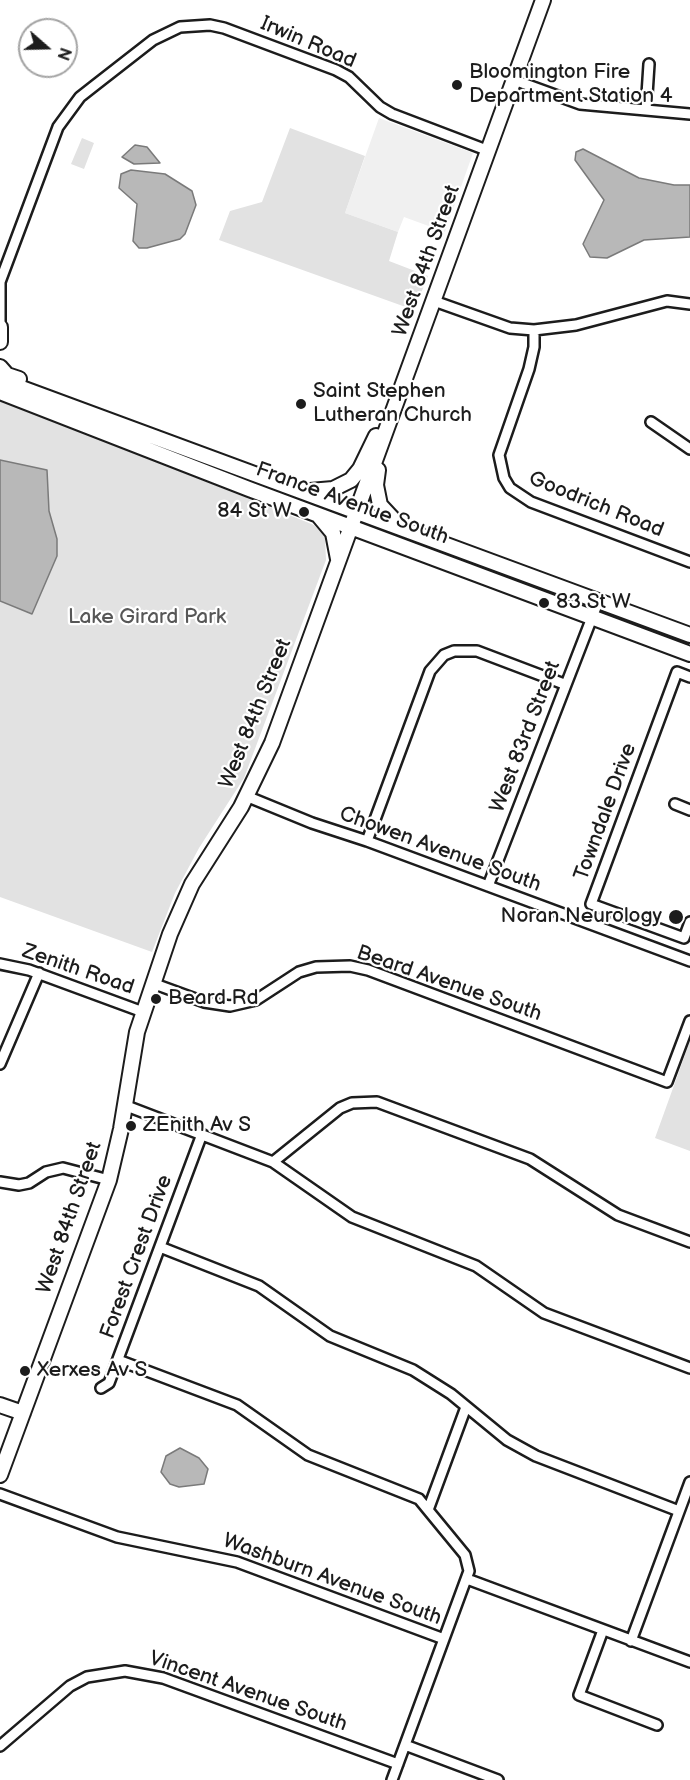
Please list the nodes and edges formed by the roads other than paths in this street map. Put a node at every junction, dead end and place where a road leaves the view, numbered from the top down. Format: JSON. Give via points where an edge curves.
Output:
{"nodes":[{"id":1,"x":543,"y":0,"type":"edge"},
{"id":2,"x":649,"y":64,"type":"dead end"},
{"id":3,"x":514,"y":80,"type":"junction"},
{"id":4,"x":646,"y":110,"type":"junction"},
{"id":5,"x":690,"y":114,"type":"edge"},
{"id":6,"x":489,"y":151,"type":"junction"},
{"id":7,"x":434,"y":301,"type":"junction"},
{"id":8,"x":690,"y":304,"type":"edge"},
{"id":9,"x":0,"y":327,"type":"edge"},
{"id":10,"x":534,"y":330,"type":"junction"},
{"id":11,"x":0,"y":342,"type":"edge"},
{"id":12,"x":0,"y":368,"type":"edge"},
{"id":13,"x":0,"y":380,"type":"edge"},
{"id":14,"x":0,"y":392,"type":"edge"},
{"id":15,"x":401,"y":393,"type":"junction"},
{"id":16,"x":50,"y":397,"type":"junction"},
{"id":17,"x":651,"y":422,"type":"dead end"},
{"id":18,"x":138,"y":446,"type":"junction"},
{"id":19,"x":381,"y":446,"type":"junction"},
{"id":20,"x":690,"y":449,"type":"edge"},
{"id":21,"x":198,"y":452,"type":"junction"},
{"id":22,"x":504,"y":478,"type":"junction"},
{"id":23,"x":494,"y":483,"type":"dead end"},
{"id":24,"x":297,"y":490,"type":"junction"},
{"id":25,"x":358,"y":512,"type":"junction"},
{"id":26,"x":316,"y":513,"type":"junction"},
{"id":27,"x":352,"y":527,"type":"junction"},
{"id":28,"x":467,"y":553,"type":"junction"},
{"id":29,"x":338,"y":561,"type":"junction"},
{"id":30,"x":690,"y":562,"type":"edge"},
{"id":31,"x":598,"y":602,"type":"junction"},
{"id":32,"x":592,"y":617,"type":"junction"},
{"id":33,"x":690,"y":635,"type":"edge"},
{"id":34,"x":690,"y":654,"type":"edge"},
{"id":35,"x":690,"y":677,"type":"edge"},
{"id":36,"x":564,"y":684,"type":"junction"},
{"id":37,"x":246,"y":796,"type":"junction"},
{"id":38,"x":675,"y":804,"type":"dead end"},
{"id":39,"x":690,"y":810,"type":"edge"},
{"id":40,"x":367,"y":841,"type":"junction"},
{"id":41,"x":488,"y":886,"type":"junction"},
{"id":42,"x":690,"y":922,"type":"edge"},
{"id":43,"x":690,"y":961,"type":"edge"},
{"id":44,"x":0,"y":964,"type":"edge"},
{"id":45,"x":39,"y":973,"type":"junction"},
{"id":46,"x":152,"y":983,"type":"junction"},
{"id":47,"x":143,"y":1012,"type":"junction"},
{"id":48,"x":690,"y":1021,"type":"edge"},
{"id":49,"x":0,"y":1065,"type":"edge"},
{"id":50,"x":124,"y":1105,"type":"junction"},
{"id":51,"x":202,"y":1134,"type":"junction"},
{"id":52,"x":273,"y":1162,"type":"junction"},
{"id":53,"x":109,"y":1180,"type":"junction"},
{"id":54,"x":0,"y":1182,"type":"edge"},
{"id":55,"x":19,"y":1185,"type":"junction"},
{"id":56,"x":19,"y":1196,"type":"dead end"},
{"id":57,"x":690,"y":1242,"type":"edge"},
{"id":58,"x":160,"y":1247,"type":"junction"},
{"id":59,"x":118,"y":1360,"type":"junction"},
{"id":60,"x":690,"y":1368,"type":"edge"},
{"id":61,"x":101,"y":1388,"type":"dead end"},
{"id":62,"x":0,"y":1405,"type":"edge"},
{"id":63,"x":466,"y":1407,"type":"junction"},
{"id":64,"x":23,"y":1413,"type":"junction"},
{"id":65,"x":0,"y":1475,"type":"edge"},
{"id":66,"x":690,"y":1482,"type":"edge"},
{"id":67,"x":0,"y":1494,"type":"edge"},
{"id":68,"x":428,"y":1510,"type":"junction"},
{"id":69,"x":679,"y":1511,"type":"junction"},
{"id":70,"x":467,"y":1579,"type":"junction"},
{"id":71,"x":603,"y":1630,"type":"junction"},
{"id":72,"x":444,"y":1639,"type":"junction"},
{"id":73,"x":631,"y":1641,"type":"junction"},
{"id":74,"x":690,"y":1662,"type":"edge"},
{"id":75,"x":657,"y":1725,"type":"dead end"},
{"id":76,"x":405,"y":1745,"type":"junction"},
{"id":77,"x":0,"y":1746,"type":"edge"},
{"id":78,"x":398,"y":1764,"type":"junction"},
{"id":79,"x":392,"y":1780,"type":"edge"},
{"id":80,"x":498,"y":1780,"type":"edge"}],
"edges":[{"from":1,"to":3,"type":"main road","name":"West 84th Street"},
{"from":2,"to":4,"type":"street"},
{"from":3,"to":4,"type":"street","via":[[580,104]]},
{"from":3,"to":6,"type":"main road","name":"West 84th Street"},
{"from":4,"to":5,"type":"street"},
{"from":6,"to":7,"type":"main road","name":"West 84th Street"},
{"from":6,"to":9,"type":"street","name":"Irwin Road","via":[[392,114],[336,70],[224,28],[180,27],[153,40],[80,97],[58,127],[0,282]]},
{"from":7,"to":10,"type":"street","via":[[510,328]]},
{"from":7,"to":15,"type":"main road","name":"West 84th Street"},
{"from":8,"to":10,"type":"street","via":[[651,303],[576,325]]},
{"from":9,"to":11,"type":"main road"},
{"from":10,"to":22,"type":"street","name":"Goodrich Road","via":[[529,369],[500,455]]},
{"from":12,"to":16,"type":"main road"},
{"from":13,"to":16,"type":"main road","name":"France Avenue South"},
{"from":14,"to":18,"type":"main road","name":"France Avenue South"},
{"from":15,"to":19,"type":"main road","name":"West 84th Street"},
{"from":15,"to":24,"type":"main road","via":[[351,480],[321,491]]},
{"from":16,"to":21,"type":"main road","name":"France Avenue South"},
{"from":17,"to":20,"type":"street"},
{"from":18,"to":21,"type":"main road","via":[[150,445],[183,454]]},
{"from":18,"to":26,"type":"main road","name":"France Avenue South"},
{"from":19,"to":25,"type":"main road","name":"West 84th Street"},
{"from":19,"to":28,"type":"main road","via":[[376,485],[380,505],[394,520]]},
{"from":21,"to":24,"type":"main road","name":"France Avenue South"},
{"from":22,"to":23,"type":"street"},
{"from":22,"to":30,"type":"street","name":"Goodrich Road","via":[[510,488],[531,502]]},
{"from":24,"to":25,"type":"main road","name":"France Avenue South"},
{"from":25,"to":27,"type":"main road","name":"West 84th Street"},
{"from":25,"to":28,"type":"main road","name":"France Avenue South"},
{"from":26,"to":27,"type":"main road","name":"France Avenue South"},
{"from":26,"to":29,"type":"main road","via":[[333,533]]},
{"from":27,"to":29,"type":"main road","name":"West 84th Street"},
{"from":27,"to":32,"type":"main road","name":"France Avenue South"},
{"from":28,"to":31,"type":"main road","name":"France Avenue South"},
{"from":29,"to":37,"type":"main road","name":"West 84th Street","via":[[272,744]]},
{"from":31,"to":32,"type":"street","name":"West 83rd Street"},
{"from":31,"to":33,"type":"main road","name":"France Avenue South"},
{"from":32,"to":34,"type":"main road","name":"France Avenue South"},
{"from":32,"to":36,"type":"street","name":"West 83rd Street"},
{"from":35,"to":42,"type":"street","name":"Towndale Drive","via":[[676,672],[591,904],[684,938]]},
{"from":36,"to":40,"type":"street","via":[[477,651],[444,655],[430,671]]},
{"from":36,"to":41,"type":"street","name":"West 83rd Street"},
{"from":37,"to":40,"type":"street","name":"Chowen Avenue South","via":[[312,824]]},
{"from":37,"to":46,"type":"main road","name":"West 84th Street","via":[[192,884]]},
{"from":38,"to":39,"type":"street"},
{"from":40,"to":41,"type":"street","name":"Chowen Avenue South"},
{"from":41,"to":43,"type":"street","name":"Chowen Avenue South"},
{"from":44,"to":45,"type":"street","name":"Zenith Road"},
{"from":45,"to":47,"type":"street","name":"Zenith Road"},
{"from":45,"to":49,"type":"street"},
{"from":46,"to":47,"type":"main road","name":"West 84th Street"},
{"from":46,"to":48,"type":"street","name":"Beard Avenue South","via":[[204,1002],[230,1006],[256,1000],[299,972],[350,966],[667,1082]]},
{"from":47,"to":50,"type":"main road","name":"West 84th Street"},
{"from":50,"to":51,"type":"street"},
{"from":50,"to":53,"type":"main road","name":"West 84th Street"},
{"from":51,"to":52,"type":"street"},
{"from":51,"to":58,"type":"street","name":"Forest Crest Drive"},
{"from":52,"to":57,"type":"street","via":[[340,1108],[377,1101],[530,1160],[618,1215]]},
{"from":52,"to":60,"type":"street","via":[[352,1217],[476,1266],[544,1313]]},
{"from":53,"to":55,"type":"street","via":[[63,1168]]},
{"from":53,"to":64,"type":"main road","name":"West 84th Street"},
{"from":54,"to":55,"type":"street"},
{"from":55,"to":56,"type":"street"},
{"from":58,"to":59,"type":"street","name":"Forest Crest Drive"},
{"from":58,"to":63,"type":"street","via":[[260,1286],[330,1336],[413,1370]]},
{"from":59,"to":61,"type":"street","name":"Forest Crest Drive","via":[[109,1383]]},
{"from":59,"to":68,"type":"street","via":[[237,1405],[308,1455],[418,1499]]},
{"from":62,"to":64,"type":"main road"},
{"from":63,"to":68,"type":"street"},
{"from":63,"to":69,"type":"street","via":[[507,1440],[536,1456]]},
{"from":64,"to":65,"type":"main road","name":"West 84th Street"},
{"from":66,"to":69,"type":"street"},
{"from":67,"to":72,"type":"street","name":"Washburn Avenue South","via":[[117,1537],[237,1562]]},
{"from":68,"to":70,"type":"street","via":[[465,1555]]},
{"from":69,"to":73,"type":"street"},
{"from":70,"to":71,"type":"street"},
{"from":70,"to":72,"type":"street"},
{"from":71,"to":73,"type":"street"},
{"from":71,"to":75,"type":"street","via":[[579,1695]]},
{"from":72,"to":76,"type":"street"},
{"from":73,"to":74,"type":"street"},
{"from":76,"to":78,"type":"street"},
{"from":76,"to":80,"type":"street"},
{"from":77,"to":78,"type":"street","name":"Vincent Avenue South","via":[[70,1686],[87,1677],[125,1671],[163,1677]]},
{"from":78,"to":79,"type":"street"}]}
